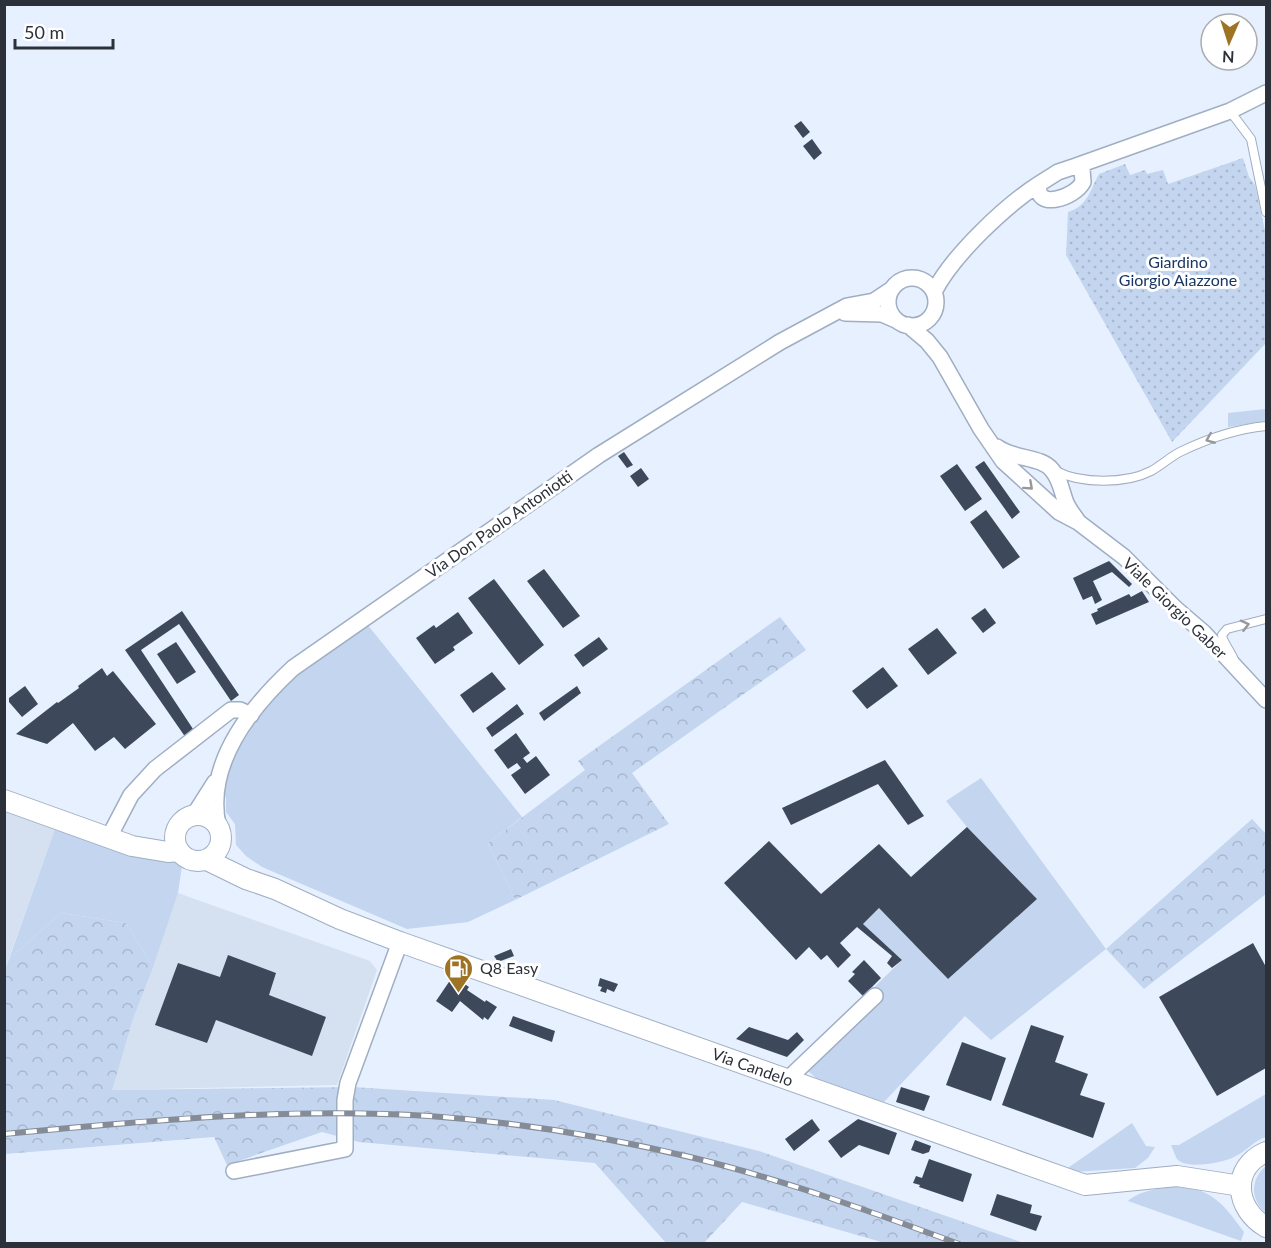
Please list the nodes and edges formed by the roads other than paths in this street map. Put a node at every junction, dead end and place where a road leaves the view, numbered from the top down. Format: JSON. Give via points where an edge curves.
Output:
{"nodes":[{"id":1,"x":1266,"y":93,"type":"edge"},
{"id":2,"x":1230,"y":111,"type":"junction"},
{"id":3,"x":1125,"y":149,"type":"junction"},
{"id":4,"x":1076,"y":166,"type":"junction"},
{"id":5,"x":1083,"y":182,"type":"junction"},
{"id":6,"x":1039,"y":184,"type":"junction"},
{"id":7,"x":1045,"y":199,"type":"junction"},
{"id":8,"x":1009,"y":208,"type":"junction"},
{"id":9,"x":1266,"y":212,"type":"edge"},
{"id":10,"x":952,"y":263,"type":"junction"},
{"id":11,"x":914,"y":278,"type":"junction"},
{"id":12,"x":892,"y":289,"type":"junction"},
{"id":13,"x":934,"y":292,"type":"junction"},
{"id":14,"x":827,"y":316,"type":"junction"},
{"id":15,"x":930,"y":316,"type":"junction"},
{"id":16,"x":902,"y":322,"type":"junction"},
{"id":17,"x":940,"y":357,"type":"junction"},
{"id":18,"x":1266,"y":426,"type":"edge"},
{"id":19,"x":991,"y":442,"type":"junction"},
{"id":20,"x":1051,"y":468,"type":"junction"},
{"id":21,"x":1078,"y":522,"type":"junction"},
{"id":22,"x":1266,"y":619,"type":"edge"},
{"id":23,"x":1238,"y":669,"type":"junction"},
{"id":24,"x":1266,"y":700,"type":"edge"},
{"id":25,"x":251,"y":715,"type":"junction"},
{"id":26,"x":217,"y":780,"type":"junction"},
{"id":27,"x":4,"y":800,"type":"edge"},
{"id":28,"x":186,"y":820,"type":"junction"},
{"id":29,"x":219,"y":834,"type":"junction"},
{"id":30,"x":109,"y":837,"type":"junction"},
{"id":31,"x":179,"y":851,"type":"junction"},
{"id":32,"x":207,"y":860,"type":"junction"},
{"id":33,"x":275,"y":889,"type":"junction"},
{"id":34,"x":400,"y":942,"type":"junction"},
{"id":35,"x":875,"y":996,"type":"dead end"},
{"id":36,"x":788,"y":1079,"type":"junction"},
{"id":37,"x":1266,"y":1152,"type":"edge"},
{"id":38,"x":234,"y":1171,"type":"dead end"},
{"id":39,"x":1241,"y":1186,"type":"junction"},
{"id":40,"x":1266,"y":1227,"type":"edge"}],
"edges":[{"from":1,"to":2,"type":"street"},
{"from":2,"to":3,"type":"street"},
{"from":2,"to":9,"type":"lane","via":[[1251,139]]},
{"from":3,"to":4,"type":"street"},
{"from":3,"to":5,"type":"street","via":[[1093,167]]},
{"from":4,"to":5,"type":"street","via":[[1082,169]]},
{"from":4,"to":6,"type":"street"},
{"from":5,"to":7,"type":"street","via":[[1074,194]]},
{"from":6,"to":7,"type":"street"},
{"from":6,"to":8,"type":"street"},
{"from":7,"to":8,"type":"street","via":[[1035,198]]},
{"from":8,"to":10,"type":"street"},
{"from":10,"to":11,"type":"street"},
{"from":10,"to":13,"type":"street"},
{"from":11,"to":12,"type":"street","via":[[901,280]]},
{"from":11,"to":13,"type":"street","via":[[926,282]]},
{"from":12,"to":14,"type":"street","name":"Via Don Paolo Antoniotti","via":[[874,301],[847,306]]},
{"from":12,"to":16,"type":"street","via":[[889,308]]},
{"from":13,"to":15,"type":"street","via":[[936,305]]},
{"from":14,"to":16,"type":"street","name":"Via Don Paolo Antoniotti","via":[[882,314]]},
{"from":14,"to":25,"type":"street","name":"Via Don Paolo Antoniotti","via":[[599,455],[411,584],[293,668]]},
{"from":15,"to":16,"type":"street","via":[[920,324]]},
{"from":15,"to":17,"type":"street","name":"Viale Giorgio Gaber"},
{"from":16,"to":17,"type":"street","name":"Viale Giorgio Gaber","via":[[922,336]]},
{"from":17,"to":19,"type":"street","name":"Viale Giorgio Gaber"},
{"from":18,"to":20,"type":"lane","one_way":true,"via":[[1217,436],[1136,476],[1087,481]]},
{"from":19,"to":20,"type":"street","name":"Viale Giorgio Gaber","via":[[1005,453],[1037,460]]},
{"from":19,"to":21,"type":"street","name":"Viale Giorgio Gaber","one_way":true,"via":[[1023,481],[1059,512]]},
{"from":20,"to":21,"type":"street","name":"Viale Giorgio Gaber"},
{"from":21,"to":23,"type":"street","name":"Viale Giorgio Gaber","via":[[1124,557]]},
{"from":23,"to":22,"type":"lane","one_way":true,"via":[[1222,635],[1227,629]]},
{"from":23,"to":24,"type":"street","name":"Viale Giorgio Gaber"},
{"from":25,"to":26,"type":"street","name":"Via Don Paolo Antoniotti"},
{"from":25,"to":30,"type":"street","via":[[236,706],[155,769],[131,795]]},
{"from":26,"to":28,"type":"street","name":"Via Don Paolo Antoniotti","via":[[200,807]]},
{"from":26,"to":29,"type":"street","name":"Via Don Paolo Antoniotti","via":[[214,794]]},
{"from":27,"to":30,"type":"street"},
{"from":28,"to":29,"type":"street","via":[[207,816]]},
{"from":28,"to":30,"type":"street","via":[[165,835],[152,838]]},
{"from":28,"to":31,"type":"street","via":[[175,838]]},
{"from":29,"to":32,"type":"street","via":[[214,856]]},
{"from":29,"to":33,"type":"street","name":"Via Candelo","via":[[245,868]]},
{"from":30,"to":31,"type":"street","via":[[132,846]]},
{"from":31,"to":32,"type":"street","via":[[188,860]]},
{"from":32,"to":33,"type":"street","name":"Via Candelo"},
{"from":33,"to":34,"type":"street","name":"Via Candelo"},
{"from":34,"to":36,"type":"street","name":"Via Candelo"},
{"from":34,"to":38,"type":"street","via":[[348,1083],[345,1149]]},
{"from":35,"to":36,"type":"street"},
{"from":36,"to":39,"type":"street","name":"Via Candelo","via":[[1084,1185],[1177,1176]]},
{"from":37,"to":39,"type":"street","via":[[1250,1163]]},
{"from":39,"to":40,"type":"street","via":[[1247,1211]]}]}
